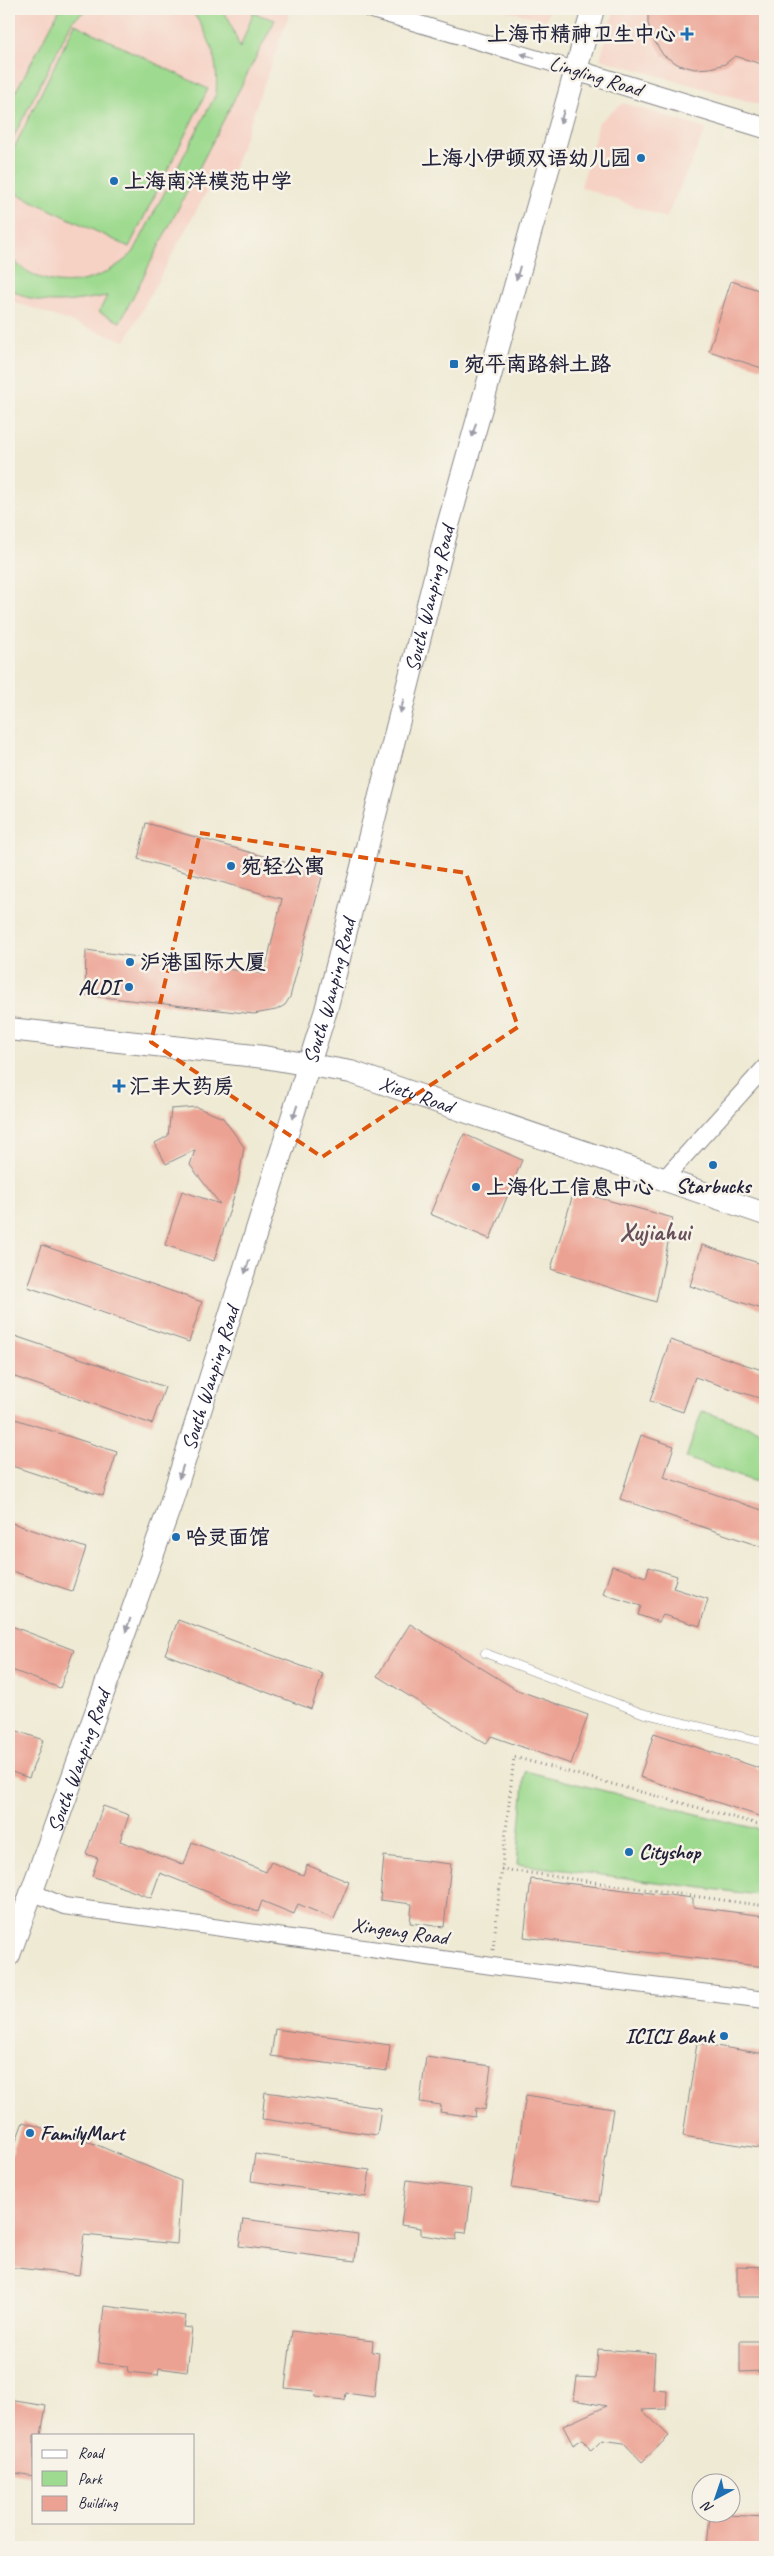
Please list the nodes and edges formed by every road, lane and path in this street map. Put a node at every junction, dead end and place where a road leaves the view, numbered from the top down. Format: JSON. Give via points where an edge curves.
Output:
{"nodes":[{"id":1,"x":369,"y":9,"type":"edge"},
{"id":2,"x":593,"y":9,"type":"edge"},
{"id":3,"x":575,"y":70,"type":"junction"},
{"id":4,"x":765,"y":128,"type":"edge"},
{"id":5,"x":9,"y":1029,"type":"edge"},
{"id":6,"x":309,"y":1065,"type":"junction"},
{"id":7,"x":765,"y":1067,"type":"edge"},
{"id":8,"x":663,"y":1180,"type":"junction"},
{"id":9,"x":765,"y":1214,"type":"edge"},
{"id":10,"x":484,"y":1653,"type":"dead end"},
{"id":11,"x":765,"y":1742,"type":"edge"},
{"id":12,"x":765,"y":1826,"type":"edge"},
{"id":13,"x":501,"y":1870,"type":"junction"},
{"id":14,"x":32,"y":1892,"type":"junction"},
{"id":15,"x":765,"y":1906,"type":"edge"},
{"id":16,"x":9,"y":1955,"type":"edge"},
{"id":17,"x":492,"y":1966,"type":"junction"},
{"id":18,"x":765,"y":2000,"type":"edge"}],
"edges":[{"from":3,"to":1,"type":"street","name":"Lingling Road","one_way":true},
{"from":2,"to":3,"type":"main road","name":"South Wanping Road"},
{"from":3,"to":4,"type":"street","name":"Lingling Road"},
{"from":3,"to":6,"type":"main road","name":"South Wanping Road","one_way":true,"via":[[447,528],[326,1010]]},
{"from":5,"to":6,"type":"main road","name":"Xietu Road","via":[[264,1057]]},
{"from":6,"to":8,"type":"main road","name":"Xietu Road","via":[[351,1072]]},
{"from":6,"to":14,"type":"main road","name":"South Wanping Road","one_way":true,"via":[[170,1506]]},
{"from":7,"to":8,"type":"street"},
{"from":8,"to":9,"type":"main road","name":"Xietu Road"},
{"from":10,"to":11,"type":"lane","via":[[642,1713]]},
{"from":12,"to":13,"type":"path","via":[[514,1757]]},
{"from":13,"to":15,"type":"path"},
{"from":13,"to":17,"type":"path"},
{"from":14,"to":16,"type":"main road","name":"South Wanping Road"},
{"from":14,"to":17,"type":"street","name":"Xingeng Road","via":[[64,1906]]},
{"from":17,"to":18,"type":"street","name":"Xingeng Road"}]}
